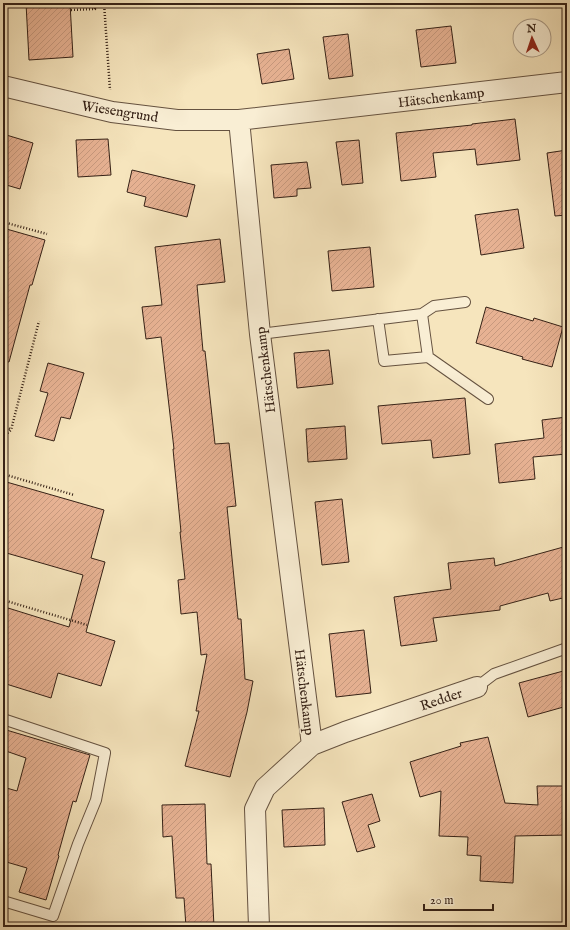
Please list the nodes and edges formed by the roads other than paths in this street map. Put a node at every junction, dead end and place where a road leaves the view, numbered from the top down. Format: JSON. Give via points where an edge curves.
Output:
{"nodes":[{"id":1,"x":567,"y":82,"type":"edge"},
{"id":2,"x":3,"y":86,"type":"edge"},
{"id":3,"x":239,"y":120,"type":"junction"},
{"id":4,"x":466,"y":302,"type":"dead end"},
{"id":5,"x":422,"y":314,"type":"junction"},
{"id":6,"x":378,"y":319,"type":"junction"},
{"id":7,"x":260,"y":334,"type":"junction"},
{"id":8,"x":428,"y":357,"type":"junction"},
{"id":9,"x":488,"y":399,"type":"dead end"},
{"id":10,"x":567,"y":648,"type":"edge"},
{"id":11,"x":477,"y":687,"type":"joint"},
{"id":12,"x":3,"y":719,"type":"edge"},
{"id":13,"x":312,"y":746,"type":"junction"},
{"id":14,"x":3,"y":901,"type":"edge"},
{"id":15,"x":259,"y":927,"type":"edge"}],
"edges":[{"from":1,"to":3,"type":"street","name":"Hätschenkamp"},
{"from":2,"to":3,"type":"street","name":"Wiesengrund","via":[[112,112],[177,120]]},
{"from":3,"to":7,"type":"street","name":"Hätschenkamp"},
{"from":4,"to":5,"type":"lane","via":[[434,306]]},
{"from":5,"to":6,"type":"lane"},
{"from":5,"to":8,"type":"lane"},
{"from":6,"to":7,"type":"lane"},
{"from":6,"to":8,"type":"lane","via":[[384,361]]},
{"from":7,"to":13,"type":"street","name":"Hätschenkamp"},
{"from":8,"to":9,"type":"lane"},
{"from":10,"to":11,"type":"lane","name":"Redder","via":[[494,674]]},
{"from":11,"to":13,"type":"street","name":"Redder","via":[[345,732]]},
{"from":12,"to":14,"type":"lane","via":[[105,753],[96,800],[53,916]]},
{"from":13,"to":15,"type":"street","name":"Hätschenkamp","via":[[265,788],[255,809]]}]}
